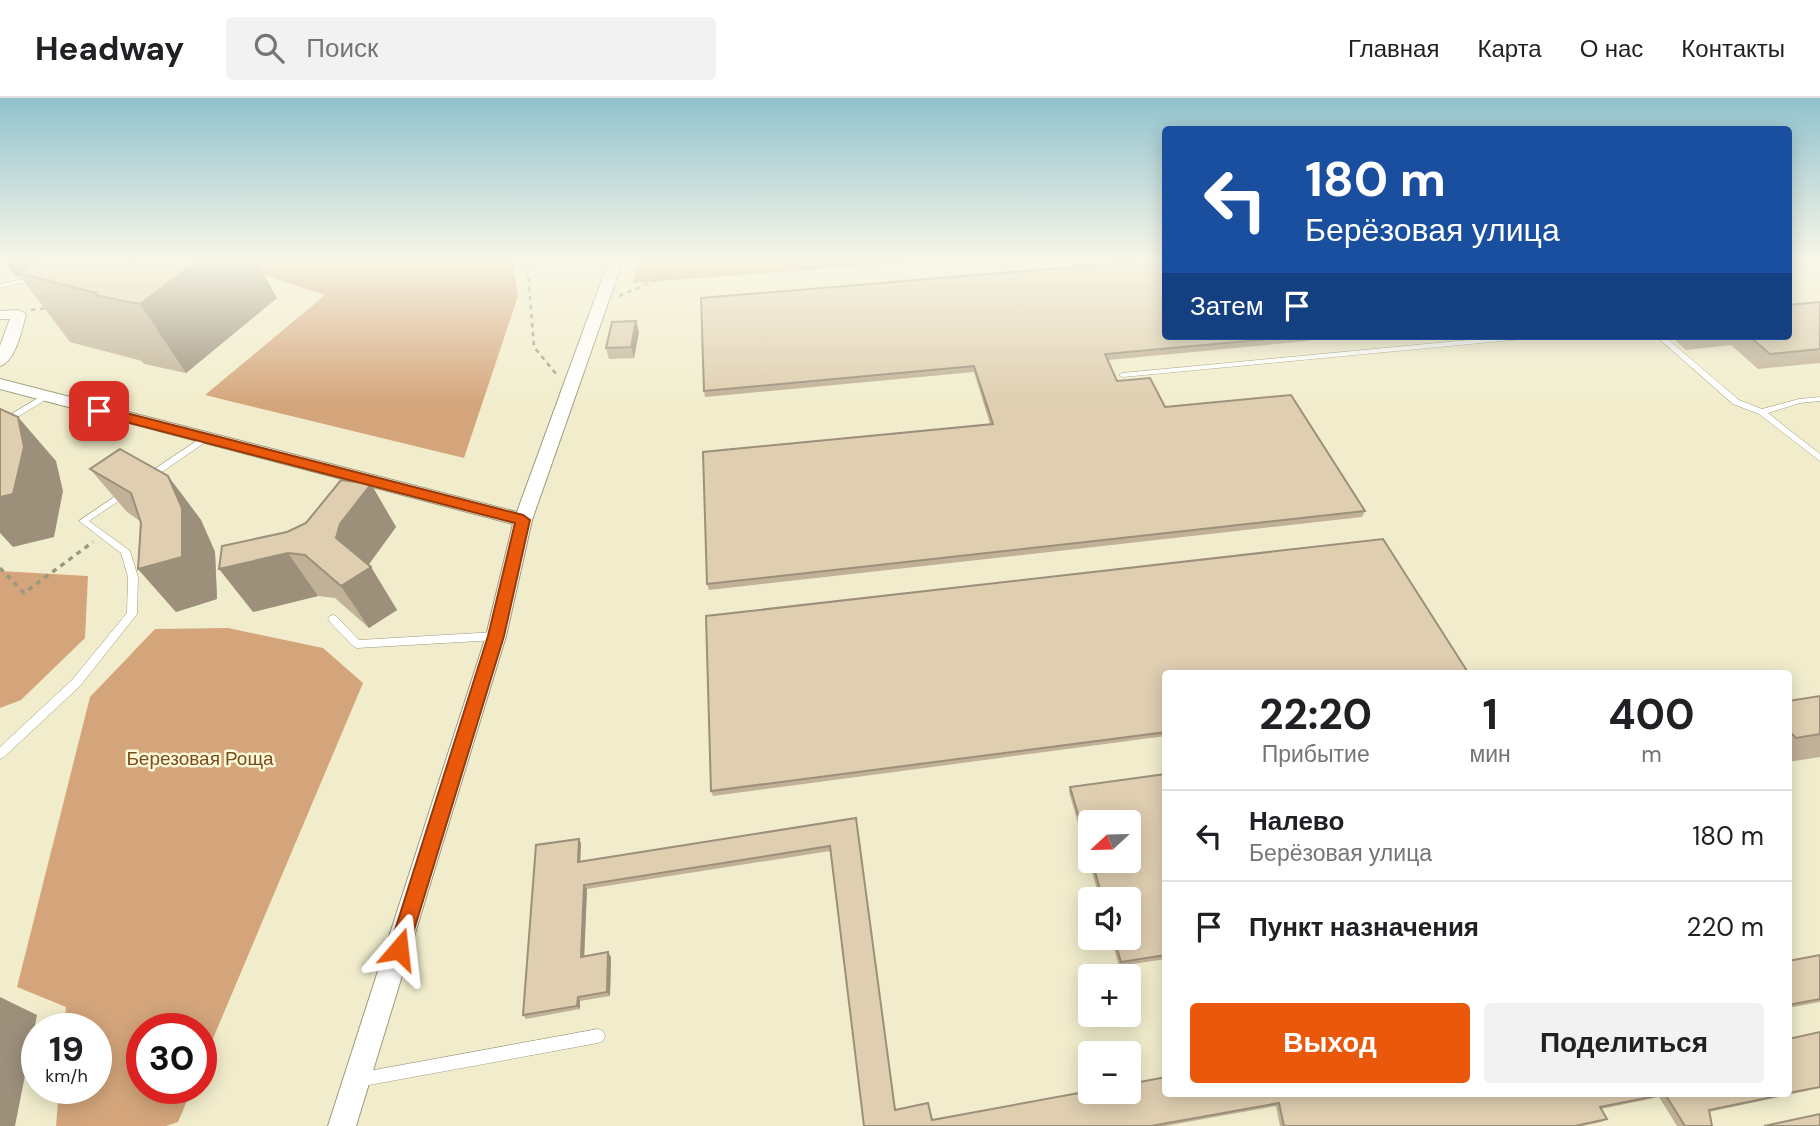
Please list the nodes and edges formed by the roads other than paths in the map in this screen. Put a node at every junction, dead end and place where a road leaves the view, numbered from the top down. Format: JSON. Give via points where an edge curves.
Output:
{"nodes":[{"id":1,"x":600,"y":308,"type":"edge"},
{"id":2,"x":0,"y":315,"type":"edge"},
{"id":3,"x":1492,"y":340,"type":"edge"},
{"id":4,"x":1665,"y":340,"type":"edge"},
{"id":5,"x":0,"y":361,"type":"edge"},
{"id":6,"x":1123,"y":375,"type":"dead end"},
{"id":7,"x":0,"y":384,"type":"edge"},
{"id":8,"x":46,"y":397,"type":"junction"},
{"id":9,"x":1820,"y":399,"type":"edge"},
{"id":10,"x":1762,"y":412,"type":"junction"},
{"id":11,"x":0,"y":425,"type":"edge"},
{"id":12,"x":207,"y":437,"type":"junction"},
{"id":13,"x":1820,"y":458,"type":"edge"},
{"id":14,"x":523,"y":520,"type":"junction"},
{"id":15,"x":332,"y":620,"type":"dead end"},
{"id":16,"x":496,"y":636,"type":"junction"},
{"id":17,"x":0,"y":754,"type":"edge"},
{"id":18,"x":598,"y":1036,"type":"dead end"},
{"id":19,"x":358,"y":1080,"type":"junction"},
{"id":20,"x":342,"y":1126,"type":"edge"}],
"edges":[{"from":1,"to":14,"type":"street"},
{"from":2,"to":5,"type":"street","via":[[19,314]]},
{"from":3,"to":6,"type":"lane"},
{"from":4,"to":10,"type":"lane","via":[[1736,402]]},
{"from":7,"to":8,"type":"street"},
{"from":8,"to":11,"type":"lane"},
{"from":8,"to":12,"type":"street"},
{"from":9,"to":10,"type":"lane"},
{"from":10,"to":13,"type":"lane"},
{"from":12,"to":14,"type":"street","via":[[376,489]]},
{"from":12,"to":17,"type":"lane","via":[[83,521],[125,551],[132,577],[132,614],[76,683]]},
{"from":14,"to":16,"type":"street"},
{"from":15,"to":16,"type":"lane","via":[[357,644]]},
{"from":16,"to":19,"type":"street"},
{"from":18,"to":19,"type":"lane"},
{"from":19,"to":20,"type":"street"}]}
